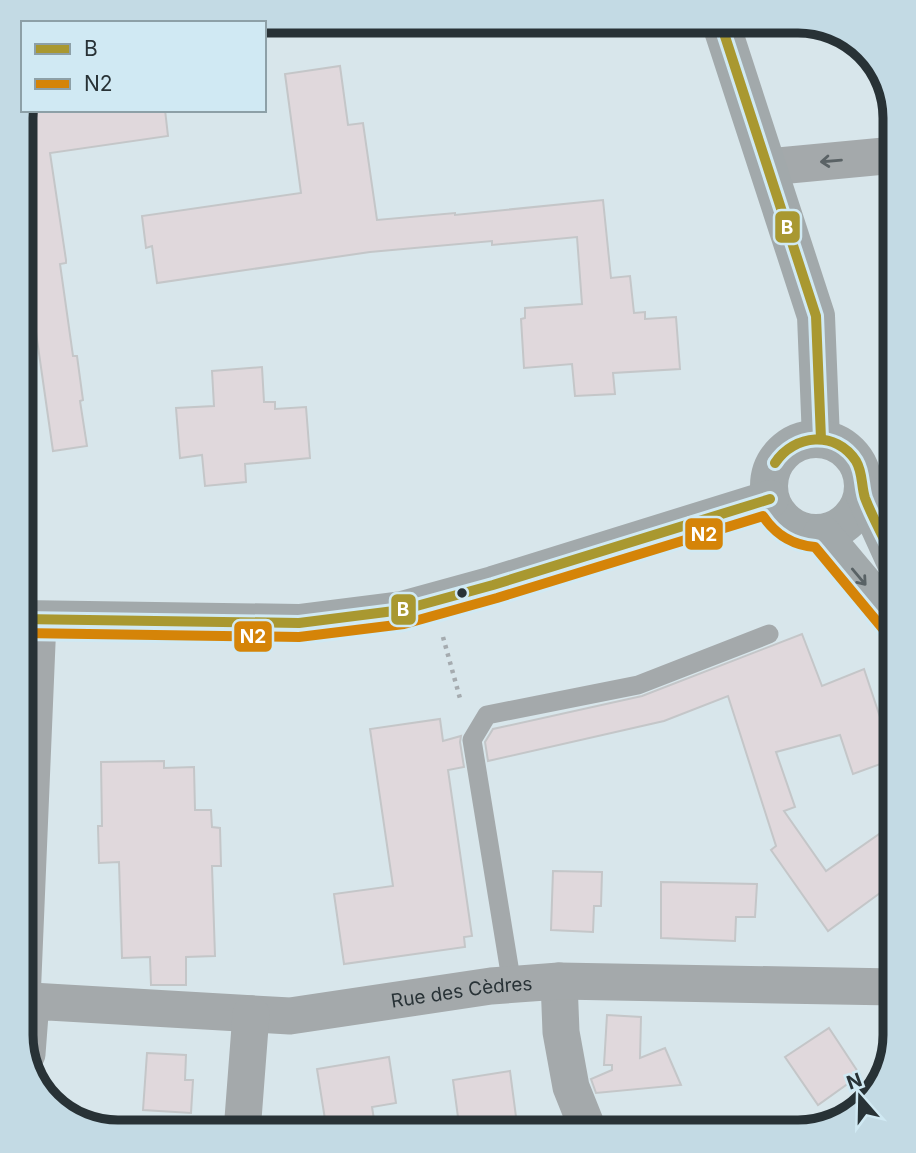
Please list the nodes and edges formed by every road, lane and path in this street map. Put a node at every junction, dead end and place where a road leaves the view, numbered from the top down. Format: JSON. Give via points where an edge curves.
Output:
{"nodes":[{"id":1,"x":724,"y":33,"type":"edge"},
{"id":2,"x":883,"y":156,"type":"edge"},
{"id":3,"x":768,"y":167,"type":"junction"},
{"id":4,"x":821,"y":439,"type":"junction"},
{"id":5,"x":864,"y":493,"type":"junction"},
{"id":6,"x":770,"y":499,"type":"junction"},
{"id":7,"x":822,"y":534,"type":"junction"},
{"id":8,"x":883,"y":535,"type":"edge"},
{"id":9,"x":433,"y":601,"type":"junction"},
{"id":10,"x":883,"y":607,"type":"edge"},
{"id":11,"x":34,"y":620,"type":"edge"},
{"id":12,"x":769,"y":634,"type":"dead end"},
{"id":13,"x":472,"y":740,"type":"junction"},
{"id":14,"x":33,"y":747,"type":"edge"},
{"id":15,"x":559,"y":981,"type":"junction"},
{"id":16,"x":512,"y":985,"type":"junction"},
{"id":17,"x":883,"y":987,"type":"edge"},
{"id":18,"x":33,"y":1001,"type":"edge"},
{"id":19,"x":251,"y":1014,"type":"junction"},
{"id":20,"x":243,"y":1120,"type":"edge"},
{"id":21,"x":584,"y":1120,"type":"edge"}],
"edges":[{"from":1,"to":3,"type":"main road"},
{"from":2,"to":3,"type":"street","one_way":true},
{"from":3,"to":4,"type":"main road","via":[[817,316]]},
{"from":4,"to":5,"type":"main road","via":[[836,443],[858,463]]},
{"from":4,"to":6,"type":"main road","via":[[792,445],[780,456],[768,484]]},
{"from":5,"to":7,"type":"main road","via":[[850,520]]},
{"from":5,"to":8,"type":"main road"},
{"from":6,"to":7,"type":"main road","via":[[776,512],[796,530]]},
{"from":6,"to":9,"type":"main road"},
{"from":7,"to":10,"type":"main road","one_way":true},
{"from":9,"to":11,"type":"main road","via":[[402,610],[299,623]]},
{"from":9,"to":13,"type":"path"},
{"from":11,"to":14,"type":"lane"},
{"from":12,"to":13,"type":"lane","via":[[638,685],[487,715]]},
{"from":13,"to":16,"type":"lane"},
{"from":15,"to":16,"type":"street","name":"Rue des Cèdres"},
{"from":15,"to":17,"type":"street","name":"Rue des Cèdres"},
{"from":15,"to":21,"type":"street","via":[[561,1032],[571,1087]]},
{"from":16,"to":19,"type":"street","name":"Rue des Cèdres","via":[[290,1016]]},
{"from":18,"to":19,"type":"street","name":"Rue des Cèdres"},
{"from":19,"to":20,"type":"street"}]}
